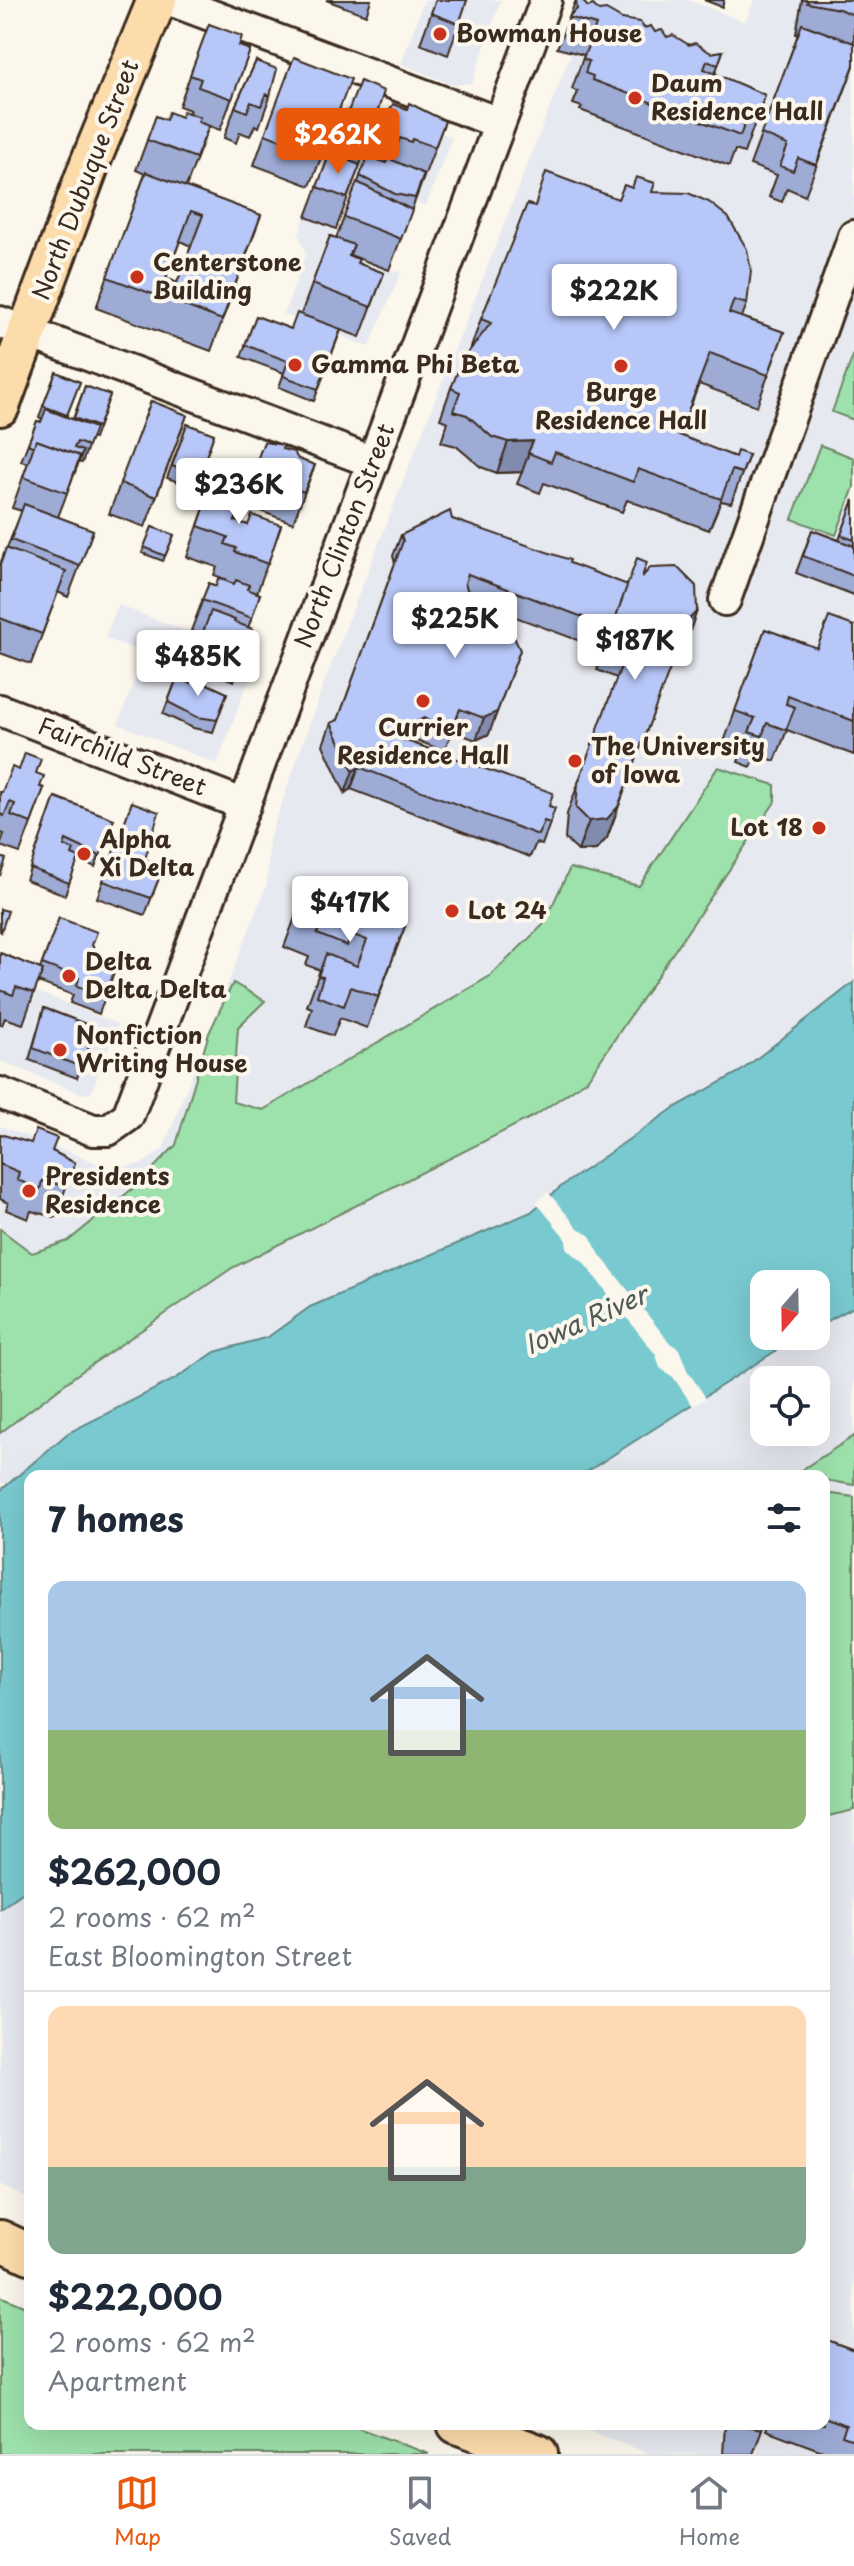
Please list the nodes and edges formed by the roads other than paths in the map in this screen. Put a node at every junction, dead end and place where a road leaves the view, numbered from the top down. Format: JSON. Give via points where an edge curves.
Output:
{"nodes":[{"id":1,"x":157,"y":0,"type":"edge"},
{"id":2,"x":170,"y":0,"type":"edge"},
{"id":3,"x":546,"y":0,"type":"edge"},
{"id":4,"x":499,"y":123,"type":"junction"},
{"id":5,"x":854,"y":236,"type":"edge"},
{"id":6,"x":14,"y":327,"type":"edge"},
{"id":7,"x":0,"y":406,"type":"edge"},
{"id":8,"x":373,"y":462,"type":"junction"},
{"id":9,"x":725,"y":600,"type":"dead end"},
{"id":10,"x":0,"y":710,"type":"edge"},
{"id":11,"x":245,"y":805,"type":"junction"},
{"id":12,"x":0,"y":1093,"type":"edge"},
{"id":13,"x":0,"y":2240,"type":"edge"},
{"id":14,"x":24,"y":2251,"type":"edge"},
{"id":15,"x":473,"y":2430,"type":"edge"},
{"id":16,"x":538,"y":2454,"type":"edge"}],
"edges":[{"from":1,"to":6,"type":"main road","name":"North Dubuque Street"},
{"from":2,"to":4,"type":"street"},
{"from":3,"to":4,"type":"street","name":"North Clinton Street"},
{"from":4,"to":8,"type":"street","name":"North Clinton Street"},
{"from":5,"to":9,"type":"street"},
{"from":6,"to":7,"type":"main road","name":"North Dubuque Street"},
{"from":6,"to":8,"type":"street"},
{"from":8,"to":11,"type":"street","name":"North Clinton Street"},
{"from":10,"to":11,"type":"street","name":"Fairchild Street"},
{"from":11,"to":12,"type":"street","name":"North Clinton Street","via":[[128,1116],[108,1130],[85,1126]]},
{"from":13,"to":14,"type":"main road"},
{"from":15,"to":16,"type":"main road"}]}
